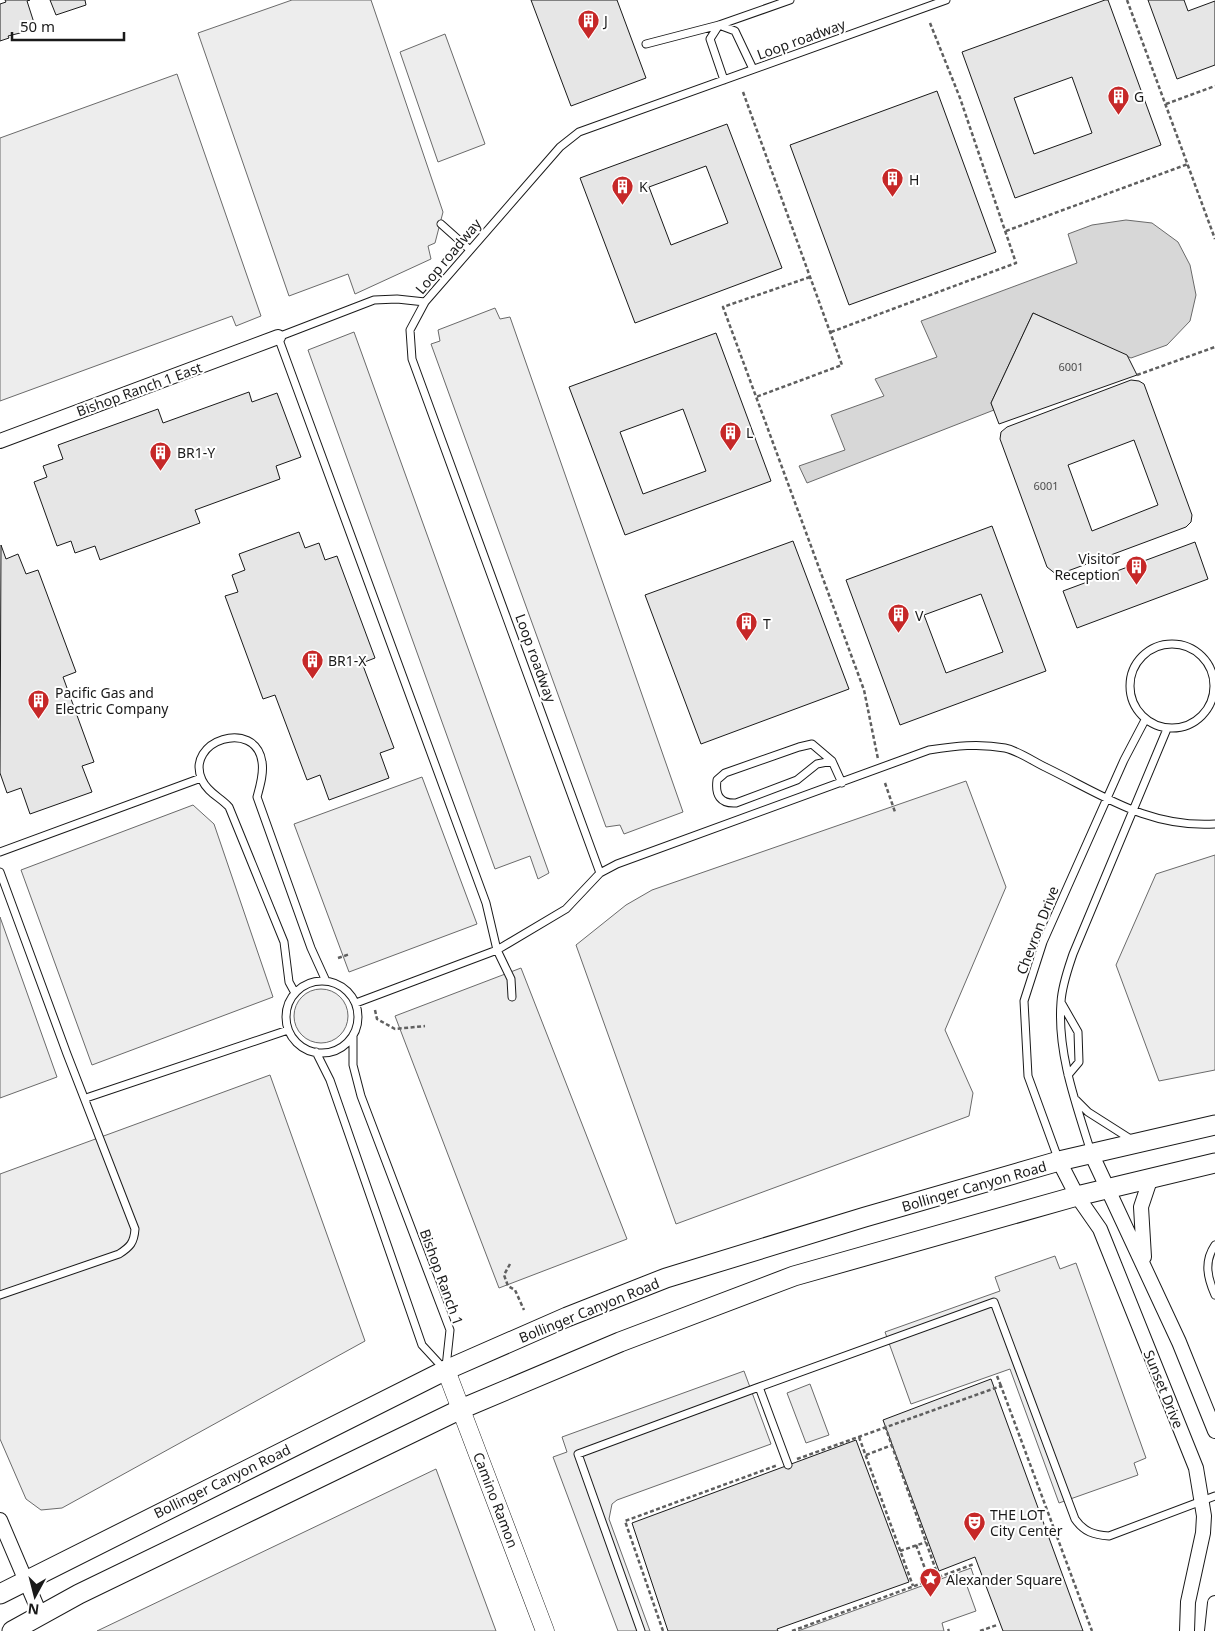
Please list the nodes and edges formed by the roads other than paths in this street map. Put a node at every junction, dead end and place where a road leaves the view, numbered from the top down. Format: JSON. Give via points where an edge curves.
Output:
{"nodes":[{"id":1,"x":790,"y":0,"type":"edge"},
{"id":2,"x":946,"y":0,"type":"edge"},
{"id":3,"x":719,"y":25,"type":"junction"},
{"id":4,"x":646,"y":44,"type":"dead end"},
{"id":5,"x":753,"y":70,"type":"junction"},
{"id":6,"x":724,"y":80,"type":"junction"},
{"id":7,"x":441,"y":224,"type":"dead end"},
{"id":8,"x":469,"y":249,"type":"junction"},
{"id":9,"x":425,"y":302,"type":"junction"},
{"id":10,"x":278,"y":337,"type":"junction"},
{"id":11,"x":0,"y":441,"type":"edge"},
{"id":12,"x":1145,"y":720,"type":"junction"},
{"id":13,"x":1167,"y":729,"type":"junction"},
{"id":14,"x":832,"y":761,"type":"junction"},
{"id":15,"x":201,"y":778,"type":"junction"},
{"id":16,"x":842,"y":783,"type":"junction"},
{"id":17,"x":1107,"y":799,"type":"junction"},
{"id":18,"x":1133,"y":810,"type":"junction"},
{"id":19,"x":1215,"y":824,"type":"edge"},
{"id":20,"x":0,"y":852,"type":"edge"},
{"id":21,"x":0,"y":872,"type":"edge"},
{"id":22,"x":600,"y":874,"type":"junction"},
{"id":23,"x":497,"y":950,"type":"junction"},
{"id":24,"x":326,"y":981,"type":"junction"},
{"id":25,"x":294,"y":993,"type":"junction"},
{"id":26,"x":512,"y":997,"type":"dead end"},
{"id":27,"x":1061,"y":1002,"type":"junction"},
{"id":28,"x":356,"y":1003,"type":"junction"},
{"id":29,"x":288,"y":1030,"type":"junction"},
{"id":30,"x":353,"y":1036,"type":"junction"},
{"id":31,"x":316,"y":1052,"type":"junction"},
{"id":32,"x":1068,"y":1075,"type":"junction"},
{"id":33,"x":86,"y":1098,"type":"junction"},
{"id":34,"x":1074,"y":1098,"type":"junction"},
{"id":35,"x":1215,"y":1125,"type":"edge"},
{"id":36,"x":1137,"y":1143,"type":"junction"},
{"id":37,"x":1091,"y":1153,"type":"junction"},
{"id":38,"x":1059,"y":1161,"type":"junction"},
{"id":39,"x":1215,"y":1164,"type":"edge"},
{"id":40,"x":1150,"y":1180,"type":"junction"},
{"id":41,"x":1107,"y":1189,"type":"junction"},
{"id":42,"x":1078,"y":1196,"type":"junction"},
{"id":43,"x":1215,"y":1245,"type":"edge"},
{"id":44,"x":1145,"y":1270,"type":"junction"},
{"id":45,"x":0,"y":1295,"type":"edge"},
{"id":46,"x":1215,"y":1295,"type":"edge"},
{"id":47,"x":446,"y":1370,"type":"junction"},
{"id":48,"x":759,"y":1388,"type":"junction"},
{"id":49,"x":461,"y":1409,"type":"junction"},
{"id":50,"x":1215,"y":1430,"type":"edge"},
{"id":51,"x":788,"y":1464,"type":"road end"},
{"id":52,"x":1209,"y":1499,"type":"edge"},
{"id":53,"x":0,"y":1520,"type":"edge"},
{"id":54,"x":25,"y":1580,"type":"junction"},
{"id":55,"x":0,"y":1594,"type":"edge"},
{"id":56,"x":1215,"y":1603,"type":"edge"},
{"id":57,"x":40,"y":1614,"type":"junction"},
{"id":58,"x":12,"y":1631,"type":"edge"},
{"id":59,"x":545,"y":1631,"type":"edge"},
{"id":60,"x":641,"y":1631,"type":"edge"},
{"id":61,"x":1187,"y":1631,"type":"edge"},
{"id":62,"x":1212,"y":1631,"type":"edge"}],
"edges":[{"from":1,"to":3,"type":"lane"},
{"from":2,"to":5,"type":"lane","name":"Loop roadway"},
{"from":3,"to":4,"type":"lane"},
{"from":3,"to":5,"type":"lane","via":[[735,31]]},
{"from":3,"to":6,"type":"lane","via":[[710,39]]},
{"from":5,"to":6,"type":"lane","name":"Loop roadway"},
{"from":6,"to":8,"type":"lane","name":"Loop roadway","via":[[580,132],[560,148]]},
{"from":7,"to":8,"type":"lane"},
{"from":8,"to":9,"type":"lane","name":"Loop roadway"},
{"from":9,"to":10,"type":"lane","via":[[374,300]]},
{"from":9,"to":22,"type":"lane","name":"Loop roadway","via":[[410,330],[412,359]]},
{"from":10,"to":11,"type":"street","name":"Bishop Ranch 1 East"},
{"from":10,"to":23,"type":"lane","via":[[486,903]]},
{"from":12,"to":13,"type":"lane"},
{"from":12,"to":13,"type":"lane","via":[[1130,696],[1133,668],[1147,652],[1167,644],[1195,650],[1212,672],[1212,700],[1194,723]]},
{"from":12,"to":17,"type":"lane","name":"Chevron Drive"},
{"from":13,"to":18,"type":"lane"},
{"from":14,"to":14,"type":"lane","via":[[812,744],[799,747],[725,773],[717,780],[717,795],[728,804],[736,803],[797,780],[817,764]]},
{"from":14,"to":16,"type":"lane"},
{"from":15,"to":20,"type":"lane"},
{"from":15,"to":24,"type":"lane","via":[[201,760],[214,741],[224,737],[243,739],[260,752],[262,774],[258,797],[311,948]]},
{"from":15,"to":25,"type":"lane","via":[[212,793],[229,807],[284,942],[289,982]]},
{"from":16,"to":17,"type":"lane","via":[[929,750],[969,744],[1007,749]]},
{"from":16,"to":22,"type":"lane","via":[[617,864]]},
{"from":17,"to":18,"type":"lane"},
{"from":17,"to":38,"type":"lane","name":"Chevron Drive","via":[[1043,942],[1024,1001],[1028,1076]]},
{"from":18,"to":19,"type":"lane","via":[[1156,820],[1192,825]]},
{"from":18,"to":27,"type":"lane","via":[[1073,954]]},
{"from":21,"to":33,"type":"lane"},
{"from":22,"to":23,"type":"lane","via":[[566,909]]},
{"from":23,"to":26,"type":"lane","via":[[511,979]]},
{"from":23,"to":28,"type":"lane"},
{"from":24,"to":25,"type":"lane","via":[[306,984]]},
{"from":24,"to":28,"type":"lane","via":[[347,990]]},
{"from":25,"to":29,"type":"lane","via":[[286,1010]]},
{"from":27,"to":32,"type":"lane"},
{"from":27,"to":32,"type":"lane","via":[[1078,1032],[1080,1062]]},
{"from":28,"to":30,"type":"lane","via":[[358,1019]]},
{"from":29,"to":31,"type":"lane","via":[[300,1046]]},
{"from":29,"to":33,"type":"lane"},
{"from":30,"to":31,"type":"lane","via":[[340,1048],[328,1053]]},
{"from":30,"to":47,"type":"lane","name":"Bishop Ranch 1","via":[[353,1065],[361,1096],[450,1330]]},
{"from":31,"to":47,"type":"lane","via":[[330,1080],[422,1345]]},
{"from":32,"to":34,"type":"lane"},
{"from":33,"to":45,"type":"lane","via":[[135,1229],[134,1241],[118,1254]]},
{"from":34,"to":36,"type":"lane","via":[[1088,1112]]},
{"from":34,"to":37,"type":"lane"},
{"from":35,"to":36,"type":"main road","name":"Bollinger Canyon Road"},
{"from":36,"to":37,"type":"main road","name":"Bollinger Canyon Road"},
{"from":37,"to":38,"type":"main road","name":"Bollinger Canyon Road"},
{"from":37,"to":41,"type":"street"},
{"from":38,"to":42,"type":"street","name":"Sunset Drive"},
{"from":38,"to":47,"type":"main road","name":"Bollinger Canyon Road","via":[[666,1278]]},
{"from":39,"to":40,"type":"main road"},
{"from":40,"to":41,"type":"main road"},
{"from":40,"to":44,"type":"street","via":[[1141,1207]]},
{"from":41,"to":42,"type":"main road"},
{"from":41,"to":44,"type":"street"},
{"from":42,"to":49,"type":"main road","via":[[794,1276],[620,1342]]},
{"from":42,"to":52,"type":"street","name":"Sunset Drive","via":[[1100,1229]]},
{"from":43,"to":46,"type":"lane","via":[[1207,1257],[1208,1281]]},
{"from":44,"to":50,"type":"street"},
{"from":47,"to":49,"type":"street","name":"Camino Ramon"},
{"from":47,"to":54,"type":"main road","name":"Bollinger Canyon Road"},
{"from":48,"to":51,"type":"lane"},
{"from":48,"to":52,"type":"lane","via":[[994,1302],[1081,1528],[1094,1535],[1109,1536]]},
{"from":48,"to":60,"type":"lane","via":[[578,1454]]},
{"from":49,"to":57,"type":"main road"},
{"from":49,"to":59,"type":"street","name":"Camino Ramon"},
{"from":52,"to":61,"type":"street","name":"Sunset Drive","via":[[1188,1602]]},
{"from":53,"to":54,"type":"street"},
{"from":54,"to":55,"type":"main road","name":"Bollinger Canyon Road"},
{"from":54,"to":57,"type":"street"},
{"from":56,"to":62,"type":"street"},
{"from":57,"to":58,"type":"main road"}]}
